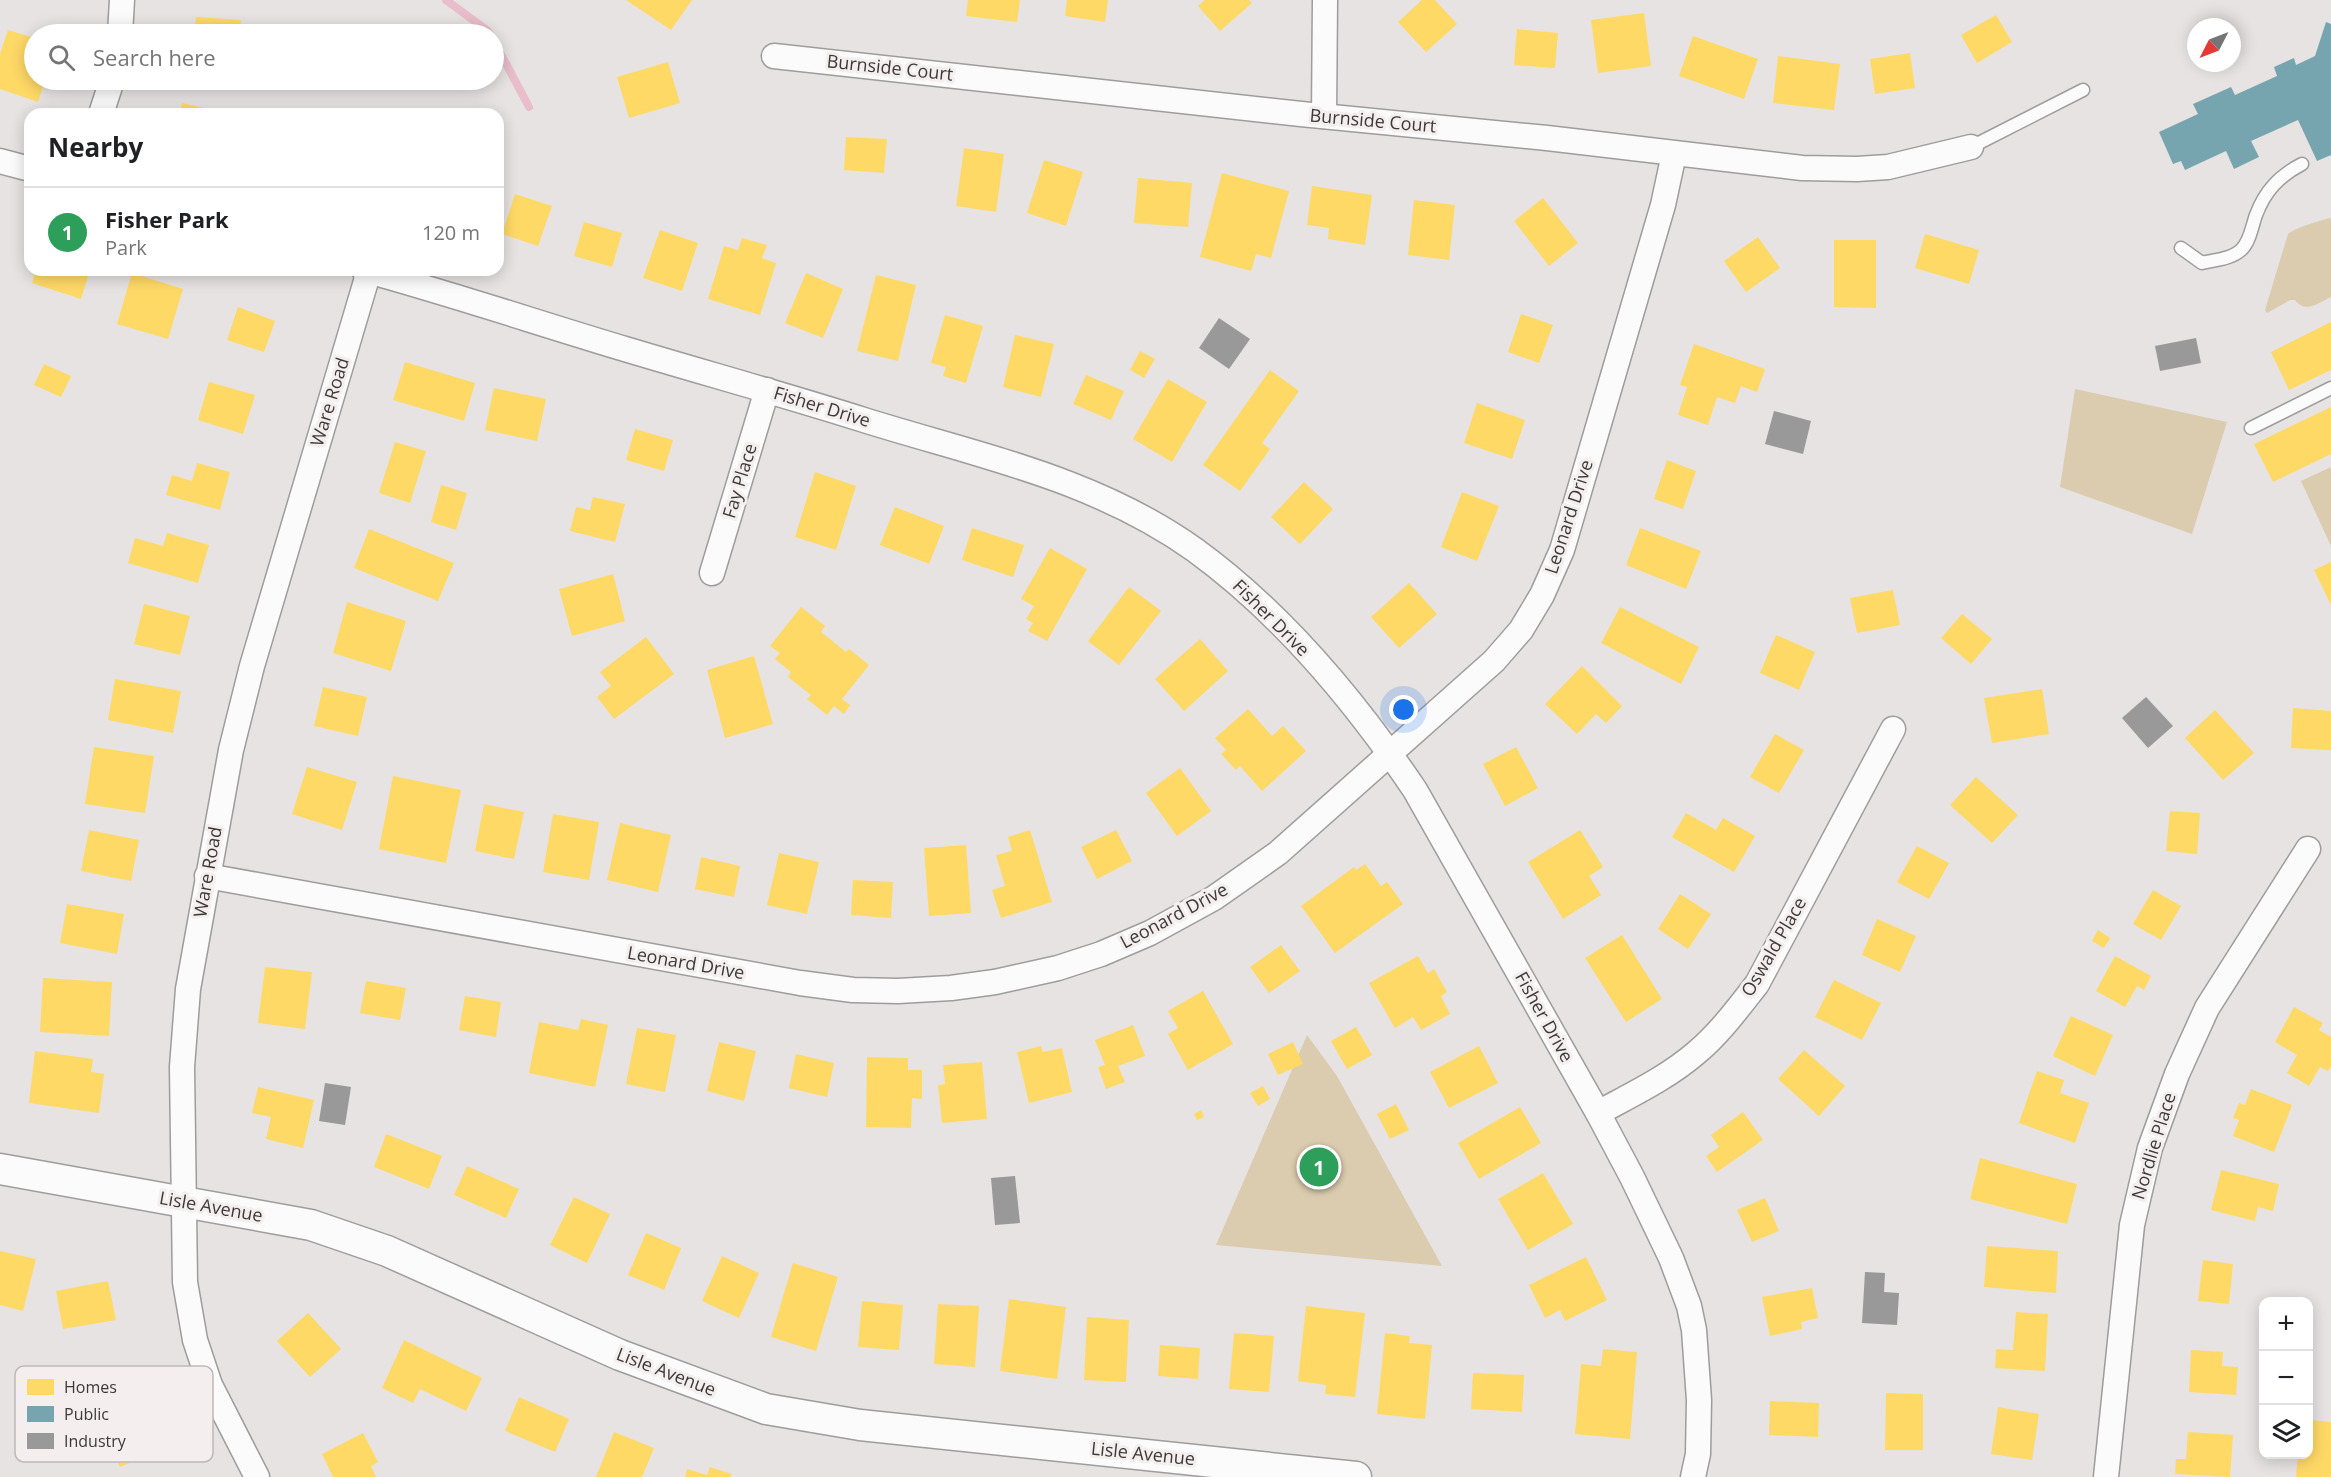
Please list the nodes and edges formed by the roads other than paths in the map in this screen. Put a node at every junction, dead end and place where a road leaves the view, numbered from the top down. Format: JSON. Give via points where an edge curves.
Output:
{"nodes":[{"id":1,"x":122,"y":0,"type":"edge"},
{"id":2,"x":1324,"y":0,"type":"edge"},
{"id":3,"x":121,"y":24,"type":"edge"},
{"id":4,"x":774,"y":56,"type":"dead end"},
{"id":5,"x":109,"y":90,"type":"edge"},
{"id":6,"x":2083,"y":90,"type":"dead end"},
{"id":7,"x":103,"y":108,"type":"edge"},
{"id":8,"x":1324,"y":116,"type":"junction"},
{"id":9,"x":1971,"y":147,"type":"joint"},
{"id":10,"x":1674,"y":154,"type":"junction"},
{"id":11,"x":0,"y":161,"type":"edge"},
{"id":12,"x":2302,"y":164,"type":"dead end"},
{"id":13,"x":24,"y":167,"type":"edge"},
{"id":14,"x":2181,"y":248,"type":"dead end"},
{"id":15,"x":365,"y":276,"type":"edge"},
{"id":16,"x":383,"y":276,"type":"edge"},
{"id":17,"x":2331,"y":388,"type":"edge"},
{"id":18,"x":768,"y":390,"type":"junction"},
{"id":19,"x":2251,"y":428,"type":"dead end"},
{"id":20,"x":712,"y":573,"type":"dead end"},
{"id":21,"x":1893,"y":729,"type":"dead end"},
{"id":22,"x":1390,"y":753,"type":"junction"},
{"id":23,"x":2308,"y":849,"type":"dead end"},
{"id":24,"x":207,"y":876,"type":"junction"},
{"id":25,"x":1598,"y":1113,"type":"junction"},
{"id":26,"x":0,"y":1169,"type":"edge"},
{"id":27,"x":184,"y":1202,"type":"junction"},
{"id":28,"x":204,"y":1366,"type":"edge"},
{"id":29,"x":213,"y":1391,"type":"edge"},
{"id":30,"x":257,"y":1477,"type":"edge"},
{"id":31,"x":1356,"y":1477,"type":"edge"},
{"id":32,"x":1693,"y":1477,"type":"edge"},
{"id":33,"x":2106,"y":1477,"type":"edge"}],
"edges":[{"from":1,"to":3,"type":"street"},
{"from":2,"to":8,"type":"street"},
{"from":4,"to":8,"type":"street","name":"Burnside Court"},
{"from":5,"to":7,"type":"street"},
{"from":6,"to":9,"type":"lane"},
{"from":8,"to":10,"type":"street","name":"Burnside Court"},
{"from":9,"to":10,"type":"street","name":"Burnside Court","via":[[1888,167],[1857,169],[1802,168]]},
{"from":10,"to":22,"type":"street","name":"Leonard Drive","via":[[1663,205],[1562,550],[1542,596],[1521,630],[1494,661]]},
{"from":11,"to":13,"type":"street"},
{"from":12,"to":14,"type":"lane","via":[[2283,174],[2272,187],[2243,249],[2202,263]]},
{"from":15,"to":24,"type":"street","name":"Ware Road","via":[[252,666]]},
{"from":16,"to":18,"type":"street","name":"Fisher Drive"},
{"from":17,"to":19,"type":"lane"},
{"from":18,"to":20,"type":"street","name":"Fay Place"},
{"from":18,"to":22,"type":"street","name":"Fisher Drive","via":[[1005,461],[1077,486],[1137,514],[1238,583],[1283,626]]},
{"from":21,"to":25,"type":"street","name":"Oswald Place","via":[[1757,984],[1728,1022],[1696,1053],[1659,1079]]},
{"from":22,"to":24,"type":"street","name":"Leonard Drive","via":[[1278,853],[1214,898],[1150,933],[1058,968],[951,988],[853,990],[800,983]]},
{"from":22,"to":25,"type":"street","name":"Fisher Drive","via":[[1415,790]]},
{"from":23,"to":33,"type":"street","name":"Nordlie Place","via":[[2207,1008],[2150,1148],[2132,1225]]},
{"from":24,"to":27,"type":"street","name":"Ware Road","via":[[188,989],[182,1066]]},
{"from":25,"to":32,"type":"street","name":"Fisher Drive","via":[[1666,1248],[1689,1306],[1699,1400],[1698,1454]]},
{"from":26,"to":27,"type":"street","name":"Lisle Avenue"},
{"from":27,"to":28,"type":"street","name":"Ware Road","via":[[185,1282]]},
{"from":27,"to":31,"type":"street","name":"Lisle Avenue","via":[[311,1225],[387,1251],[630,1359],[766,1409],[860,1425]]},
{"from":29,"to":30,"type":"street","name":"Ware Road"}]}
